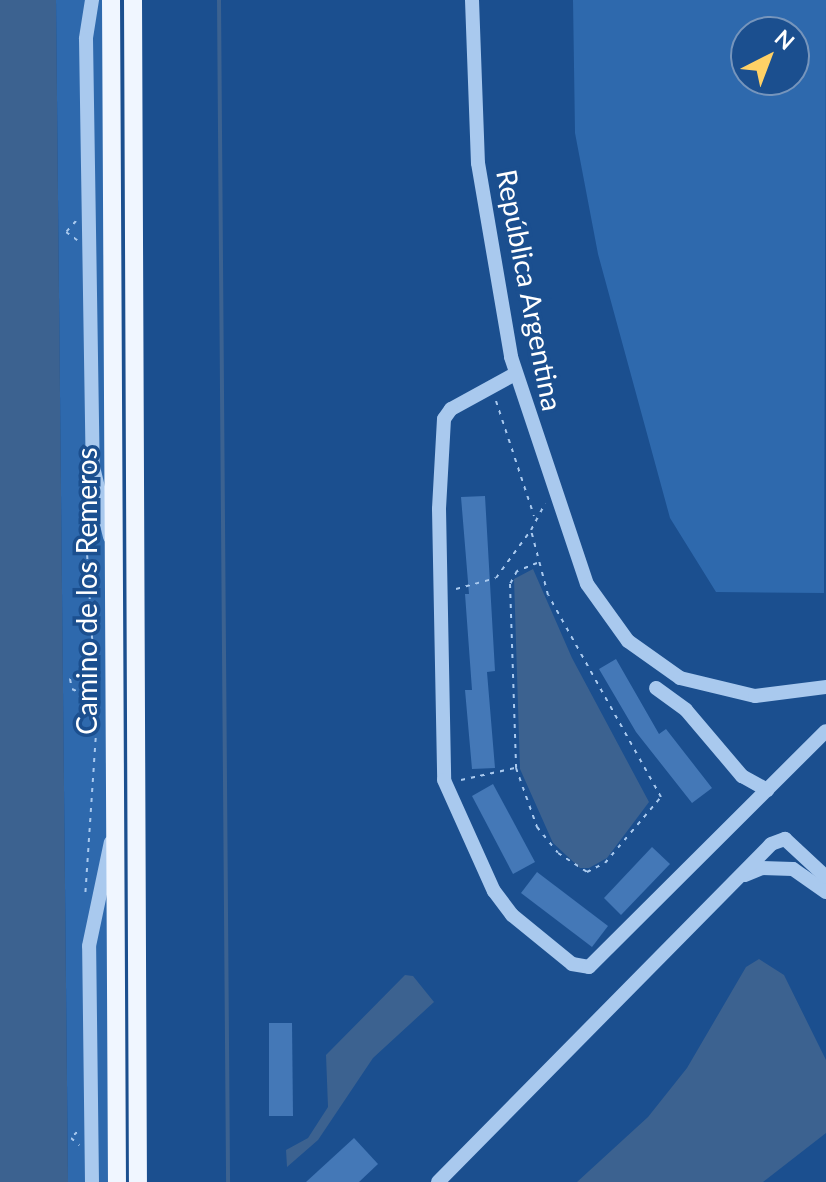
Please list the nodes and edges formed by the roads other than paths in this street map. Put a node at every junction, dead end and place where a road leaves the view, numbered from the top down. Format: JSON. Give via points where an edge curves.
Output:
{"nodes":[{"id":1,"x":92,"y":0,"type":"edge"},
{"id":2,"x":111,"y":0,"type":"edge"},
{"id":3,"x":133,"y":0,"type":"edge"},
{"id":4,"x":472,"y":0,"type":"edge"},
{"id":5,"x":515,"y":374,"type":"junction"},
{"id":6,"x":114,"y":548,"type":"junction"},
{"id":7,"x":826,"y":687,"type":"edge"},
{"id":8,"x":656,"y":688,"type":"dead end"},
{"id":9,"x":826,"y":731,"type":"edge"},
{"id":10,"x":767,"y":790,"type":"junction"},
{"id":11,"x":115,"y":822,"type":"junction"},
{"id":12,"x":826,"y":877,"type":"edge"},
{"id":13,"x":737,"y":880,"type":"junction"},
{"id":14,"x":826,"y":892,"type":"edge"},
{"id":15,"x":92,"y":1182,"type":"edge"},
{"id":16,"x":117,"y":1182,"type":"edge"},
{"id":17,"x":138,"y":1182,"type":"edge"},
{"id":18,"x":438,"y":1182,"type":"edge"}],
"edges":[{"from":1,"to":6,"type":"street","via":[[86,39],[93,467]]},
{"from":2,"to":6,"type":"main road","name":"Camino de los Remeros"},
{"from":3,"to":17,"type":"main road","name":"Camino de los Remeros"},
{"from":4,"to":5,"type":"street","name":"República Argentina","via":[[478,163]]},
{"from":5,"to":7,"type":"street","name":"República Argentina","via":[[587,584],[617,629],[657,665],[705,687],[755,696]]},
{"from":5,"to":10,"type":"street","via":[[451,409],[440,431],[444,780],[494,891],[512,915],[572,964],[589,967]]},
{"from":6,"to":11,"type":"main road","name":"Camino de los Remeros"},
{"from":8,"to":10,"type":"street","via":[[686,710],[736,771]]},
{"from":9,"to":10,"type":"street"},
{"from":11,"to":15,"type":"street","via":[[90,930]]},
{"from":11,"to":16,"type":"main road","name":"Camino de los Remeros"},
{"from":12,"to":13,"type":"street","via":[[785,839],[771,844]]},
{"from":13,"to":14,"type":"street","via":[[762,868],[784,868]]},
{"from":13,"to":18,"type":"street"}]}
